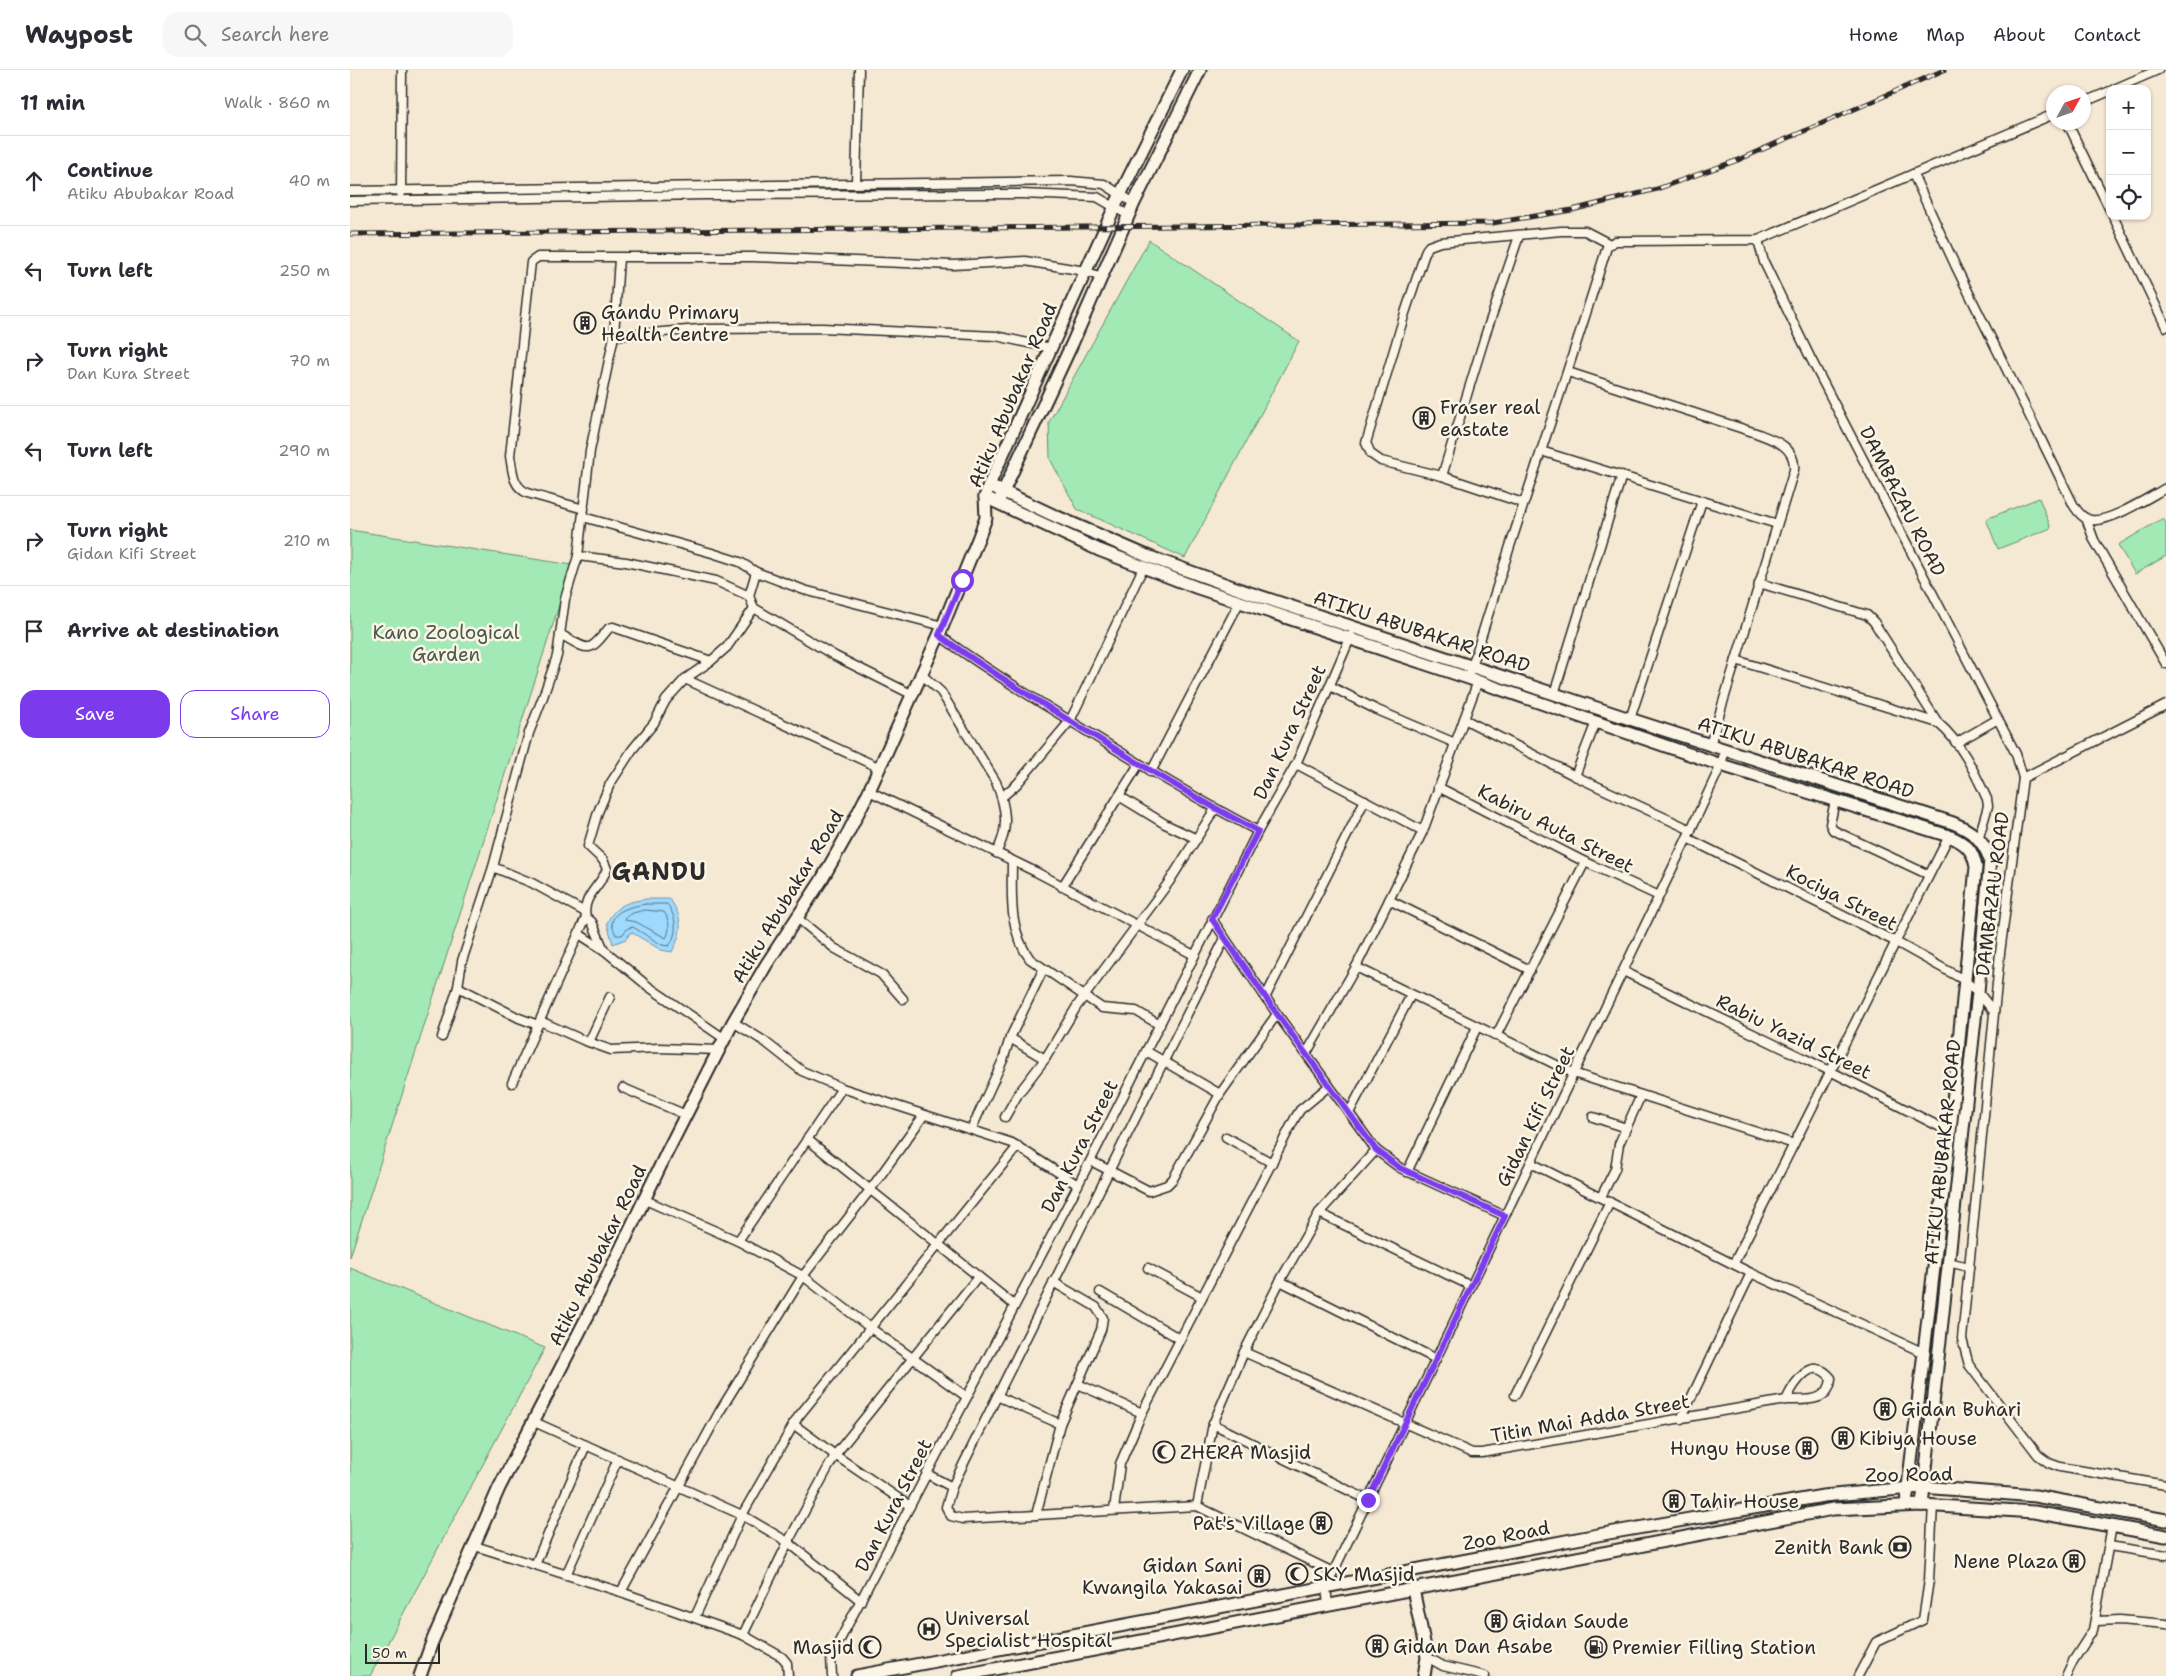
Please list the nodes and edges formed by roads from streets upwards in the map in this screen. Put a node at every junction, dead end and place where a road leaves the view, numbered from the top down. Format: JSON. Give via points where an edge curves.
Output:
{"nodes":[{"id":1,"x":402,"y":70,"type":"edge"},
{"id":2,"x":859,"y":70,"type":"edge"},
{"id":3,"x":1182,"y":70,"type":"edge"},
{"id":4,"x":1200,"y":70,"type":"edge"},
{"id":5,"x":2158,"y":70,"type":"edge"},
{"id":6,"x":2123,"y":85,"type":"edge"},
{"id":7,"x":2106,"y":92,"type":"edge"},
{"id":8,"x":2091,"y":99,"type":"edge"},
{"id":9,"x":2046,"y":117,"type":"edge"},
{"id":10,"x":2071,"y":130,"type":"edge"},
{"id":11,"x":1913,"y":174,"type":"junction"},
{"id":12,"x":856,"y":183,"type":"junction"},
{"id":13,"x":401,"y":190,"type":"junction"},
{"id":14,"x":350,"y":191,"type":"edge"},
{"id":15,"x":1121,"y":193,"type":"junction"},
{"id":16,"x":400,"y":199,"type":"junction"},
{"id":17,"x":350,"y":201,"type":"edge"},
{"id":18,"x":2106,"y":202,"type":"edge"},
{"id":19,"x":1134,"y":203,"type":"junction"},
{"id":20,"x":1115,"y":207,"type":"junction"},
{"id":21,"x":1128,"y":215,"type":"junction"},
{"id":22,"x":2115,"y":220,"type":"edge"},
{"id":23,"x":1519,"y":236,"type":"junction"},
{"id":24,"x":1758,"y":240,"type":"junction"},
{"id":25,"x":1610,"y":244,"type":"junction"},
{"id":26,"x":619,"y":258,"type":"junction"},
{"id":27,"x":1085,"y":271,"type":"junction"},
{"id":28,"x":1101,"y":277,"type":"junction"},
{"id":29,"x":2166,"y":327,"type":"edge"},
{"id":30,"x":614,"y":336,"type":"junction"},
{"id":31,"x":1051,"y":348,"type":"junction"},
{"id":32,"x":1568,"y":372,"type":"junction"},
{"id":33,"x":1541,"y":451,"type":"junction"},
{"id":34,"x":1622,"y":475,"type":"junction"},
{"id":35,"x":1442,"y":476,"type":"junction"},
{"id":36,"x":989,"y":485,"type":"junction"},
{"id":37,"x":2166,"y":488,"type":"edge"},
{"id":38,"x":1004,"y":491,"type":"junction"},
{"id":39,"x":985,"y":497,"type":"junction"},
{"id":40,"x":1702,"y":501,"type":"junction"},
{"id":41,"x":999,"y":503,"type":"junction"},
{"id":42,"x":1523,"y":503,"type":"junction"},
{"id":43,"x":584,"y":513,"type":"junction"},
{"id":44,"x":986,"y":518,"type":"junction"},
{"id":45,"x":2086,"y":518,"type":"junction"},
{"id":46,"x":1777,"y":524,"type":"junction"},
{"id":47,"x":578,"y":556,"type":"junction"},
{"id":48,"x":1144,"y":568,"type":"junction"},
{"id":49,"x":756,"y":572,"type":"junction"},
{"id":50,"x":1759,"y":583,"type":"junction"},
{"id":51,"x":749,"y":596,"type":"junction"},
{"id":52,"x":1239,"y":603,"type":"junction"},
{"id":53,"x":754,"y":608,"type":"junction"},
{"id":54,"x":1354,"y":627,"type":"junction"},
{"id":55,"x":941,"y":631,"type":"junction"},
{"id":56,"x":560,"y":634,"type":"junction"},
{"id":57,"x":1349,"y":640,"type":"junction"},
{"id":58,"x":1736,"y":660,"type":"junction"},
{"id":59,"x":711,"y":661,"type":"junction"},
{"id":60,"x":2166,"y":664,"type":"edge"},
{"id":61,"x":1472,"y":665,"type":"junction"},
{"id":62,"x":920,"y":673,"type":"junction"},
{"id":63,"x":685,"y":679,"type":"junction"},
{"id":64,"x":1473,"y":680,"type":"junction"},
{"id":65,"x":1330,"y":686,"type":"junction"},
{"id":66,"x":911,"y":694,"type":"junction"},
{"id":67,"x":1554,"y":694,"type":"junction"},
{"id":68,"x":2166,"y":705,"type":"edge"},
{"id":69,"x":1464,"y":719,"type":"junction"},
{"id":70,"x":1630,"y":719,"type":"junction"},
{"id":71,"x":1998,"y":719,"type":"junction"},
{"id":72,"x":1070,"y":721,"type":"junction"},
{"id":73,"x":1596,"y":722,"type":"junction"},
{"id":74,"x":1938,"y":724,"type":"junction"},
{"id":75,"x":1455,"y":743,"type":"junction"},
{"id":76,"x":1956,"y":743,"type":"junction"},
{"id":77,"x":1710,"y":745,"type":"junction"},
{"id":78,"x":1725,"y":750,"type":"junction"},
{"id":79,"x":1139,"y":764,"type":"junction"},
{"id":80,"x":1296,"y":764,"type":"junction"},
{"id":81,"x":1721,"y":765,"type":"junction"},
{"id":82,"x":878,"y":768,"type":"junction"},
{"id":83,"x":1151,"y":772,"type":"junction"},
{"id":84,"x":1575,"y":776,"type":"junction"},
{"id":85,"x":2023,"y":778,"type":"junction"},
{"id":86,"x":1438,"y":787,"type":"junction"},
{"id":87,"x":869,"y":791,"type":"junction"},
{"id":88,"x":1119,"y":796,"type":"junction"},
{"id":89,"x":1002,"y":797,"type":"junction"},
{"id":90,"x":1365,"y":800,"type":"junction"},
{"id":91,"x":1835,"y":801,"type":"junction"},
{"id":92,"x":1215,"y":809,"type":"junction"},
{"id":93,"x":1691,"y":830,"type":"junction"},
{"id":94,"x":1258,"y":831,"type":"junction"},
{"id":95,"x":1423,"y":831,"type":"junction"},
{"id":96,"x":1949,"y":836,"type":"junction"},
{"id":97,"x":1687,"y":838,"type":"junction"},
{"id":98,"x":1979,"y":838,"type":"junction"},
{"id":99,"x":1197,"y":839,"type":"junction"},
{"id":100,"x":996,"y":853,"type":"junction"},
{"id":101,"x":1012,"y":861,"type":"junction"},
{"id":102,"x":1585,"y":862,"type":"junction"},
{"id":103,"x":493,"y":867,"type":"junction"},
{"id":104,"x":1929,"y":875,"type":"junction"},
{"id":105,"x":1062,"y":887,"type":"junction"},
{"id":106,"x":1659,"y":896,"type":"junction"},
{"id":107,"x":1389,"y":900,"type":"junction"},
{"id":108,"x":585,"y":915,"type":"junction"},
{"id":109,"x":796,"y":917,"type":"junction"},
{"id":110,"x":1212,"y":919,"type":"junction"},
{"id":111,"x":1137,"y":926,"type":"junction"},
{"id":112,"x":579,"y":934,"type":"junction"},
{"id":113,"x":1225,"y":938,"type":"junction"},
{"id":114,"x":1896,"y":942,"type":"junction"},
{"id":115,"x":604,"y":950,"type":"junction"},
{"id":116,"x":1194,"y":955,"type":"junction"},
{"id":117,"x":1356,"y":967,"type":"junction"},
{"id":118,"x":1043,"y":970,"type":"junction"},
{"id":119,"x":1530,"y":970,"type":"junction"},
{"id":120,"x":1623,"y":972,"type":"junction"},
{"id":121,"x":1964,"y":980,"type":"junction"},
{"id":122,"x":458,"y":987,"type":"junction"},
{"id":123,"x":1978,"y":992,"type":"junction"},
{"id":124,"x":1411,"y":995,"type":"junction"},
{"id":125,"x":1085,"y":996,"type":"junction"},
{"id":126,"x":610,"y":997,"type":"dead end"},
{"id":127,"x":1266,"y":998,"type":"junction"},
{"id":128,"x":903,"y":999,"type":"dead end"},
{"id":129,"x":1994,"y":1012,"type":"junction"},
{"id":130,"x":1277,"y":1014,"type":"junction"},
{"id":131,"x":733,"y":1022,"type":"junction"},
{"id":132,"x":539,"y":1023,"type":"junction"},
{"id":133,"x":1160,"y":1024,"type":"junction"},
{"id":134,"x":1477,"y":1027,"type":"junction"},
{"id":135,"x":1496,"y":1036,"type":"junction"},
{"id":136,"x":442,"y":1037,"type":"dead end"},
{"id":137,"x":1010,"y":1038,"type":"junction"},
{"id":138,"x":725,"y":1039,"type":"junction"},
{"id":139,"x":589,"y":1042,"type":"junction"},
{"id":140,"x":719,"y":1050,"type":"junction"},
{"id":141,"x":1146,"y":1051,"type":"junction"},
{"id":142,"x":1306,"y":1054,"type":"junction"},
{"id":143,"x":1045,"y":1059,"type":"junction"},
{"id":144,"x":1164,"y":1062,"type":"junction"},
{"id":145,"x":1830,"y":1071,"type":"junction"},
{"id":146,"x":1573,"y":1074,"type":"junction"},
{"id":147,"x":512,"y":1083,"type":"dead end"},
{"id":148,"x":1329,"y":1086,"type":"junction"},
{"id":149,"x":623,"y":1088,"type":"dead end"},
{"id":150,"x":842,"y":1088,"type":"junction"},
{"id":151,"x":1220,"y":1094,"type":"junction"},
{"id":152,"x":1641,"y":1095,"type":"junction"},
{"id":153,"x":1349,"y":1113,"type":"junction"},
{"id":154,"x":686,"y":1115,"type":"junction"},
{"id":155,"x":924,"y":1115,"type":"junction"},
{"id":156,"x":1005,"y":1117,"type":"dead end"},
{"id":157,"x":1593,"y":1117,"type":"dead end"},
{"id":158,"x":972,"y":1128,"type":"junction"},
{"id":159,"x":1626,"y":1128,"type":"junction"},
{"id":160,"x":1950,"y":1132,"type":"junction"},
{"id":161,"x":1226,"y":1137,"type":"dead end"},
{"id":162,"x":807,"y":1139,"type":"junction"},
{"id":163,"x":1794,"y":1144,"type":"junction"},
{"id":164,"x":1018,"y":1146,"type":"junction"},
{"id":165,"x":1376,"y":1150,"type":"junction"},
{"id":166,"x":1091,"y":1160,"type":"junction"},
{"id":167,"x":1272,"y":1163,"type":"junction"},
{"id":168,"x":1531,"y":1163,"type":"junction"},
{"id":169,"x":1109,"y":1170,"type":"junction"},
{"id":170,"x":1407,"y":1172,"type":"junction"},
{"id":171,"x":1078,"y":1185,"type":"junction"},
{"id":172,"x":870,"y":1190,"type":"junction"},
{"id":173,"x":1601,"y":1197,"type":"junction"},
{"id":174,"x":643,"y":1199,"type":"junction"},
{"id":175,"x":1610,"y":1202,"type":"junction"},
{"id":176,"x":1319,"y":1213,"type":"junction"},
{"id":177,"x":1505,"y":1216,"type":"junction"},
{"id":178,"x":738,"y":1241,"type":"junction"},
{"id":179,"x":938,"y":1244,"type":"junction"},
{"id":180,"x":1948,"y":1262,"type":"junction"},
{"id":181,"x":1734,"y":1263,"type":"junction"},
{"id":182,"x":1969,"y":1267,"type":"junction"},
{"id":183,"x":1148,"y":1268,"type":"dead end"},
{"id":184,"x":1751,"y":1273,"type":"junction"},
{"id":185,"x":803,"y":1276,"type":"junction"},
{"id":186,"x":978,"y":1277,"type":"junction"},
{"id":187,"x":1053,"y":1282,"type":"junction"},
{"id":188,"x":1280,"y":1282,"type":"junction"},
{"id":189,"x":1471,"y":1286,"type":"junction"},
{"id":190,"x":1100,"y":1292,"type":"dead end"},
{"id":191,"x":1202,"y":1297,"type":"junction"},
{"id":192,"x":1014,"y":1306,"type":"junction"},
{"id":193,"x":869,"y":1327,"type":"junction"},
{"id":194,"x":1180,"y":1339,"type":"junction"},
{"id":195,"x":1244,"y":1352,"type":"junction"},
{"id":196,"x":1922,"y":1352,"type":"junction"},
{"id":197,"x":913,"y":1359,"type":"junction"},
{"id":198,"x":1436,"y":1359,"type":"junction"},
{"id":199,"x":1078,"y":1384,"type":"junction"},
{"id":200,"x":1515,"y":1395,"type":"dead end"},
{"id":201,"x":997,"y":1396,"type":"junction"},
{"id":202,"x":967,"y":1397,"type":"junction"},
{"id":203,"x":1786,"y":1400,"type":"junction"},
{"id":204,"x":1142,"y":1413,"type":"junction"},
{"id":205,"x":1682,"y":1419,"type":"junction"},
{"id":206,"x":532,"y":1421,"type":"junction"},
{"id":207,"x":793,"y":1424,"type":"junction"},
{"id":208,"x":1060,"y":1424,"type":"junction"},
{"id":209,"x":1213,"y":1424,"type":"junction"},
{"id":210,"x":1404,"y":1424,"type":"junction"},
{"id":211,"x":586,"y":1445,"type":"junction"},
{"id":212,"x":835,"y":1455,"type":"junction"},
{"id":213,"x":618,"y":1459,"type":"junction"},
{"id":214,"x":927,"y":1474,"type":"junction"},
{"id":215,"x":2166,"y":1485,"type":"edge"},
{"id":216,"x":677,"y":1486,"type":"junction"},
{"id":217,"x":952,"y":1487,"type":"junction"},
{"id":218,"x":1906,"y":1487,"type":"junction"},
{"id":219,"x":1922,"y":1487,"type":"junction"},
{"id":220,"x":1368,"y":1500,"type":"junction"},
{"id":221,"x":1906,"y":1504,"type":"junction"},
{"id":222,"x":1927,"y":1505,"type":"junction"},
{"id":223,"x":910,"y":1506,"type":"junction"},
{"id":224,"x":1197,"y":1506,"type":"junction"},
{"id":225,"x":1114,"y":1510,"type":"junction"},
{"id":226,"x":742,"y":1515,"type":"junction"},
{"id":227,"x":1036,"y":1515,"type":"junction"},
{"id":228,"x":2166,"y":1520,"type":"edge"},
{"id":229,"x":2112,"y":1526,"type":"junction"},
{"id":230,"x":2166,"y":1536,"type":"edge"},
{"id":231,"x":788,"y":1542,"type":"junction"},
{"id":232,"x":475,"y":1546,"type":"junction"},
{"id":233,"x":2109,"y":1546,"type":"junction"},
{"id":234,"x":2166,"y":1555,"type":"edge"},
{"id":235,"x":535,"y":1565,"type":"junction"},
{"id":236,"x":1334,"y":1572,"type":"junction"},
{"id":237,"x":566,"y":1575,"type":"junction"},
{"id":238,"x":1326,"y":1587,"type":"junction"},
{"id":239,"x":1414,"y":1589,"type":"junction"},
{"id":240,"x":621,"y":1592,"type":"junction"},
{"id":241,"x":862,"y":1601,"type":"junction"},
{"id":242,"x":1328,"y":1605,"type":"junction"},
{"id":243,"x":694,"y":1617,"type":"junction"},
{"id":244,"x":2096,"y":1621,"type":"junction"},
{"id":245,"x":2166,"y":1624,"type":"edge"},
{"id":246,"x":743,"y":1635,"type":"junction"},
{"id":247,"x":1427,"y":1657,"type":"junction"},
{"id":248,"x":1009,"y":1671,"type":"edge"},
{"id":249,"x":420,"y":1676,"type":"edge"},
{"id":250,"x":788,"y":1676,"type":"edge"},
{"id":251,"x":832,"y":1676,"type":"edge"},
{"id":252,"x":857,"y":1676,"type":"edge"},
{"id":253,"x":958,"y":1676,"type":"edge"},
{"id":254,"x":1424,"y":1676,"type":"edge"},
{"id":255,"x":1485,"y":1676,"type":"edge"},
{"id":256,"x":1858,"y":1676,"type":"edge"},
{"id":257,"x":2066,"y":1676,"type":"edge"}],
"edges":[{"from":1,"to":13,"type":"street"},
{"from":2,"to":12,"type":"street"},
{"from":3,"to":15,"type":"street","name":"Atiku Abubakar Road"},
{"from":4,"to":19,"type":"street"},
{"from":5,"to":6,"type":"street"},
{"from":7,"to":8,"type":"street"},
{"from":9,"to":11,"type":"street"},
{"from":10,"to":18,"type":"street"},
{"from":11,"to":24,"type":"street"},
{"from":11,"to":45,"type":"street","via":[[2074,506]]},
{"from":12,"to":13,"type":"street"},
{"from":12,"to":15,"type":"street","via":[[1071,181],[1104,184]]},
{"from":13,"to":14,"type":"street"},
{"from":13,"to":16,"type":"street"},
{"from":15,"to":19,"type":"street"},
{"from":15,"to":20,"type":"street","name":"Atiku Abubakar Road"},
{"from":16,"to":17,"type":"street"},
{"from":16,"to":20,"type":"street","via":[[1021,194],[1097,197]]},
{"from":19,"to":21,"type":"street"},
{"from":20,"to":21,"type":"street"},
{"from":20,"to":27,"type":"street","name":"Atiku Abubakar Road"},
{"from":21,"to":28,"type":"street"},
{"from":22,"to":29,"type":"street"},
{"from":23,"to":25,"type":"street","via":[[1585,231]]},
{"from":23,"to":35,"type":"street"},
{"from":23,"to":35,"type":"street","via":[[1440,242],[1429,246],[1405,313],[1366,443],[1370,454],[1382,460]]},
{"from":24,"to":25,"type":"street","via":[[1626,240]]},
{"from":24,"to":71,"type":"street","name":"DAMBAZAU ROAD","via":[[1764,262],[1810,357]]},
{"from":25,"to":32,"type":"street"},
{"from":26,"to":27,"type":"street","via":[[773,258],[953,265],[1025,261]]},
{"from":26,"to":30,"type":"street"},
{"from":26,"to":43,"type":"street","via":[[540,256],[531,262],[510,456],[514,481],[527,494]]},
{"from":27,"to":28,"type":"street"},
{"from":27,"to":31,"type":"street","name":"Atiku Abubakar Road"},
{"from":28,"to":38,"type":"street"},
{"from":30,"to":31,"type":"street","via":[[700,329],[822,328],[996,336]]},
{"from":30,"to":43,"type":"street","via":[[590,451]]},
{"from":31,"to":36,"type":"street","name":"Atiku Abubakar Road"},
{"from":32,"to":33,"type":"street"},
{"from":32,"to":46,"type":"street","via":[[1781,443],[1790,453],[1794,465]]},
{"from":33,"to":34,"type":"street"},
{"from":33,"to":42,"type":"street"},
{"from":34,"to":40,"type":"street"},
{"from":34,"to":67,"type":"street"},
{"from":35,"to":42,"type":"street"},
{"from":36,"to":38,"type":"street","name":"ATIKU ABUBAKAR ROAD"},
{"from":36,"to":39,"type":"street","name":"Atiku Abubakar Road"},
{"from":37,"to":45,"type":"street","via":[[2105,519]]},
{"from":38,"to":41,"type":"street"},
{"from":38,"to":54,"type":"street","name":"ATIKU ABUBAKAR ROAD","via":[[1148,556]]},
{"from":39,"to":41,"type":"street"},
{"from":39,"to":44,"type":"street","name":"Atiku Abubakar Road"},
{"from":40,"to":46,"type":"street"},
{"from":40,"to":70,"type":"street"},
{"from":41,"to":44,"type":"street"},
{"from":41,"to":48,"type":"street"},
{"from":42,"to":61,"type":"street"},
{"from":43,"to":47,"type":"street"},
{"from":43,"to":49,"type":"street","via":[[740,562]]},
{"from":44,"to":55,"type":"street","name":"Atiku Abubakar Road"},
{"from":45,"to":60,"type":"street","via":[[2094,540]]},
{"from":46,"to":50,"type":"street"},
{"from":47,"to":51,"type":"street","via":[[626,562],[716,581]]},
{"from":47,"to":56,"type":"street","via":[[565,599]]},
{"from":48,"to":52,"type":"street"},
{"from":48,"to":72,"type":"street"},
{"from":49,"to":51,"type":"street"},
{"from":49,"to":55,"type":"street","via":[[804,590]]},
{"from":50,"to":58,"type":"street"},
{"from":50,"to":74,"type":"street","via":[[1867,615]]},
{"from":51,"to":53,"type":"street"},
{"from":52,"to":57,"type":"street"},
{"from":52,"to":83,"type":"street"},
{"from":53,"to":59,"type":"street","via":[[726,647]]},
{"from":53,"to":66,"type":"street","via":[[835,656]]},
{"from":54,"to":57,"type":"street","name":"Dan Kura Street"},
{"from":54,"to":61,"type":"street","name":"ATIKU ABUBAKAR ROAD"},
{"from":55,"to":62,"type":"street","name":"Atiku Abubakar Road"},
{"from":55,"to":72,"type":"street","via":[[1005,681]]},
{"from":56,"to":59,"type":"street","via":[[590,648],[613,627]]},
{"from":56,"to":103,"type":"street","via":[[557,656],[529,733]]},
{"from":57,"to":64,"type":"street"},
{"from":57,"to":65,"type":"street","name":"Dan Kura Street"},
{"from":58,"to":74,"type":"street"},
{"from":58,"to":77,"type":"street"},
{"from":59,"to":63,"type":"street"},
{"from":61,"to":64,"type":"street"},
{"from":61,"to":67,"type":"street","name":"ATIKU ABUBAKAR ROAD"},
{"from":62,"to":66,"type":"street","name":"Atiku Abubakar Road"},
{"from":62,"to":89,"type":"street","via":[[941,692],[956,713]]},
{"from":63,"to":82,"type":"street"},
{"from":63,"to":108,"type":"street","via":[[666,700],[654,723],[632,750],[610,784],[598,812],[588,846],[603,860],[607,869],[590,894]]},
{"from":64,"to":69,"type":"street"},
{"from":64,"to":73,"type":"street"},
{"from":65,"to":75,"type":"street"},
{"from":65,"to":80,"type":"street","name":"Dan Kura Street"},
{"from":66,"to":82,"type":"street","name":"Atiku Abubakar Road"},
{"from":67,"to":70,"type":"street","name":"ATIKU ABUBAKAR ROAD"},
{"from":68,"to":85,"type":"street"},
{"from":69,"to":75,"type":"street"},
{"from":69,"to":84,"type":"street"},
{"from":70,"to":77,"type":"street","name":"ATIKU ABUBAKAR ROAD"},
{"from":71,"to":76,"type":"street"},
{"from":71,"to":85,"type":"street","name":"DAMBAZAU ROAD","via":[[2016,754]]},
{"from":72,"to":79,"type":"street"},
{"from":72,"to":89,"type":"street","via":[[1017,784]]},
{"from":73,"to":81,"type":"street"},
{"from":73,"to":84,"type":"street"},
{"from":74,"to":76,"type":"street"},
{"from":75,"to":86,"type":"street"},
{"from":76,"to":98,"type":"street","via":[[1987,799]]},
{"from":77,"to":78,"type":"street","name":"ATIKU ABUBAKAR ROAD"},
{"from":78,"to":81,"type":"street","name":"Gidan Kifi Street"},
{"from":78,"to":98,"type":"street","name":"ATIKU ABUBAKAR ROAD","via":[[1953,823]]},
{"from":79,"to":83,"type":"street"},
{"from":79,"to":88,"type":"street"},
{"from":80,"to":90,"type":"street"},
{"from":80,"to":94,"type":"street","name":"Dan Kura Street"},
{"from":81,"to":91,"type":"street"},
{"from":81,"to":93,"type":"street","name":"Gidan Kifi Street"},
{"from":82,"to":87,"type":"street","name":"Atiku Abubakar Road"},
{"from":83,"to":92,"type":"street"},
{"from":84,"to":93,"type":"street"},
{"from":85,"to":129,"type":"street","name":"DAMBAZAU ROAD"},
{"from":86,"to":95,"type":"street"},
{"from":86,"to":102,"type":"street","name":"Kabiru Auta Street"},
{"from":87,"to":100,"type":"street"},
{"from":87,"to":109,"type":"street","name":"Atiku Abubakar Road","via":[[834,859]]},
{"from":88,"to":99,"type":"street"},
{"from":88,"to":105,"type":"street"},
{"from":89,"to":100,"type":"street","via":[[1006,824]]},
{"from":90,"to":95,"type":"street"},
{"from":90,"to":127,"type":"street"},
{"from":91,"to":96,"type":"street"},
{"from":91,"to":104,"type":"street","via":[[1830,824],[1834,830]]},
{"from":92,"to":94,"type":"street"},
{"from":92,"to":99,"type":"street"},
{"from":93,"to":97,"type":"street","name":"Gidan Kifi Street"},
{"from":94,"to":110,"type":"street","name":"Dan Kura Street"},
{"from":95,"to":107,"type":"street"},
{"from":96,"to":104,"type":"street"},
{"from":96,"to":121,"type":"street","via":[[1970,849],[1976,867]]},
{"from":97,"to":106,"type":"street","name":"Gidan Kifi Street"},
{"from":97,"to":114,"type":"street","name":"Kociya Street"},
{"from":98,"to":123,"type":"street","name":"ATIKU ABUBAKAR ROAD","via":[[1990,860]]},
{"from":99,"to":111,"type":"street"},
{"from":100,"to":101,"type":"street"},
{"from":101,"to":105,"type":"street"},
{"from":101,"to":118,"type":"street","via":[[1013,919],[1026,954]]},
{"from":102,"to":106,"type":"street","name":"Kabiru Auta Street"},
{"from":102,"to":119,"type":"street"},
{"from":103,"to":108,"type":"street","via":[[532,883]]},
{"from":103,"to":122,"type":"street","via":[[462,961]]},
{"from":104,"to":114,"type":"street"},
{"from":105,"to":111,"type":"street"},
{"from":106,"to":120,"type":"street","name":"Gidan Kifi Street"},
{"from":107,"to":117,"type":"street"},
{"from":107,"to":119,"type":"street"},
{"from":108,"to":112,"type":"street"},
{"from":108,"to":115,"type":"street","via":[[595,928]]},
{"from":109,"to":128,"type":"street","via":[[834,948],[881,974]]},
{"from":109,"to":131,"type":"street","name":"Atiku Abubakar Road"},
{"from":110,"to":113,"type":"street"},
{"from":110,"to":116,"type":"street","name":"Dan Kura Street"},
{"from":111,"to":116,"type":"street"},
{"from":111,"to":125,"type":"street"},
{"from":112,"to":115,"type":"street"},
{"from":112,"to":132,"type":"street"},
{"from":113,"to":127,"type":"street"},
{"from":113,"to":144,"type":"street"},
{"from":114,"to":121,"type":"street","name":"Kociya Street"},
{"from":114,"to":145,"type":"street"},
{"from":115,"to":138,"type":"street","via":[[649,988]]},
{"from":116,"to":133,"type":"street","name":"Dan Kura Street"},
{"from":117,"to":124,"type":"street"},
{"from":117,"to":142,"type":"street"},
{"from":118,"to":125,"type":"street"},
{"from":118,"to":137,"type":"street"},
{"from":119,"to":135,"type":"street"},
{"from":120,"to":145,"type":"street","name":"Rabiu Yazid Street"},
{"from":120,"to":146,"type":"street","name":"Gidan Kifi Street"},
{"from":121,"to":123,"type":"street","name":"Kociya Street"},
{"from":121,"to":160,"type":"street"},
{"from":122,"to":132,"type":"street","via":[[519,1018]]},
{"from":122,"to":136,"type":"street"},
{"from":123,"to":129,"type":"street","name":"Kociya Street"},
{"from":123,"to":180,"type":"street","name":"ATIKU ABUBAKAR ROAD"},
{"from":124,"to":134,"type":"street"},
{"from":124,"to":153,"type":"street"},
{"from":125,"to":133,"type":"street","via":[[1104,1010],[1136,1011]]},
{"from":125,"to":143,"type":"street"},
{"from":126,"to":139,"type":"street"},
{"from":127,"to":130,"type":"street"},
{"from":129,"to":182,"type":"street","name":"DAMBAZAU ROAD"},
{"from":130,"to":142,"type":"street"},
{"from":130,"to":151,"type":"street"},
{"from":131,"to":138,"type":"street","name":"Atiku Abubakar Road"},
{"from":131,"to":150,"type":"street","via":[[802,1071]]},
{"from":132,"to":139,"type":"street"},
{"from":132,"to":147,"type":"street"},
{"from":133,"to":141,"type":"street","name":"Dan Kura Street"},
{"from":134,"to":135,"type":"street"},
{"from":134,"to":170,"type":"street"},
{"from":135,"to":146,"type":"street"},
{"from":137,"to":143,"type":"street"},
{"from":137,"to":158,"type":"street"},
{"from":138,"to":140,"type":"street","name":"Atiku Abubakar Road"},
{"from":139,"to":140,"type":"street","via":[[611,1050]]},
{"from":140,"to":154,"type":"street","name":"Atiku Abubakar Road"},
{"from":141,"to":144,"type":"street"},
{"from":141,"to":166,"type":"street","name":"Dan Kura Street"},
{"from":142,"to":148,"type":"street"},
{"from":143,"to":156,"type":"street"},
{"from":144,"to":151,"type":"street"},
{"from":144,"to":169,"type":"street"},
{"from":145,"to":160,"type":"street","name":"Rabiu Yazid Street"},
{"from":145,"to":163,"type":"street"},
{"from":146,"to":152,"type":"street"},
{"from":146,"to":168,"type":"street","name":"Gidan Kifi Street"},
{"from":148,"to":153,"type":"street"},
{"from":148,"to":167,"type":"street","via":[[1300,1110]]},
{"from":149,"to":154,"type":"street"},
{"from":150,"to":155,"type":"street"},
{"from":150,"to":162,"type":"street"},
{"from":151,"to":169,"type":"street","via":[[1167,1185],[1149,1191]]},
{"from":152,"to":159,"type":"street"},
{"from":152,"to":163,"type":"street"},
{"from":153,"to":165,"type":"street"},
{"from":154,"to":174,"type":"street","name":"Atiku Abubakar Road"},
{"from":155,"to":158,"type":"street"},
{"from":155,"to":172,"type":"street"},
{"from":157,"to":159,"type":"street"},
{"from":158,"to":164,"type":"street"},
{"from":159,"to":173,"type":"street","via":[[1617,1151],[1616,1166]]},
{"from":160,"to":196,"type":"street"},
{"from":161,"to":167,"type":"street"},
{"from":162,"to":172,"type":"street"},
{"from":162,"to":178,"type":"street"},
{"from":163,"to":181,"type":"street"},
{"from":164,"to":171,"type":"street"},
{"from":164,"to":179,"type":"street"},
{"from":165,"to":170,"type":"street"},
{"from":165,"to":176,"type":"street"},
{"from":166,"to":169,"type":"street"},
{"from":166,"to":171,"type":"street","name":"Dan Kura Street"},
{"from":167,"to":191,"type":"street"},
{"from":168,"to":173,"type":"street"},
{"from":168,"to":177,"type":"street","name":"Gidan Kifi Street"},
{"from":169,"to":187,"type":"street"},
{"from":170,"to":177,"type":"street"},
{"from":171,"to":192,"type":"street","name":"Dan Kura Street"},
{"from":172,"to":179,"type":"street"},
{"from":172,"to":185,"type":"street"},
{"from":173,"to":175,"type":"street"},
{"from":174,"to":178,"type":"street"},
{"from":174,"to":206,"type":"street","name":"Atiku Abubakar Road","via":[[596,1301]]},
{"from":175,"to":181,"type":"street"},
{"from":175,"to":200,"type":"street"},
{"from":176,"to":188,"type":"street"},
{"from":176,"to":189,"type":"street"},
{"from":177,"to":189,"type":"street","name":"Gidan Kifi Street"},
{"from":178,"to":185,"type":"street"},
{"from":179,"to":186,"type":"street"},
{"from":179,"to":193,"type":"street"},
{"from":180,"to":182,"type":"street"},
{"from":180,"to":219,"type":"street","name":"ATIKU ABUBAKAR ROAD"},
{"from":181,"to":184,"type":"street"},
{"from":182,"to":215,"type":"street","name":"DAMBAZAU ROAD","via":[[1962,1339],[1966,1359],[2038,1455],[2060,1467]]},
{"from":183,"to":191,"type":"street"},
{"from":184,"to":196,"type":"street"},
{"from":184,"to":205,"type":"street"},
{"from":185,"to":193,"type":"street"},
{"from":185,"to":216,"type":"street","via":[[730,1392]]},
{"from":186,"to":192,"type":"street"},
{"from":186,"to":197,"type":"street"},
{"from":187,"to":199,"type":"street","via":[[1096,1307],[1103,1318]]},
{"from":187,"to":201,"type":"street"},
{"from":188,"to":195,"type":"street"},
{"from":188,"to":198,"type":"street"},
{"from":189,"to":198,"type":"street","name":"Gidan Kifi Street"},
{"from":190,"to":194,"type":"street"},
{"from":191,"to":194,"type":"street"},
{"from":192,"to":202,"type":"street","name":"Dan Kura Street"},
{"from":193,"to":197,"type":"street"},
{"from":193,"to":207,"type":"street"},
{"from":194,"to":204,"type":"street"},
{"from":195,"to":209,"type":"street"},
{"from":195,"to":210,"type":"street","name":"Titin Mai Adda Street"},
{"from":196,"to":218,"type":"street"},
{"from":197,"to":202,"type":"street"},
{"from":197,"to":212,"type":"street"},
{"from":198,"to":210,"type":"street","name":"Gidan Kifi Street"},
{"from":199,"to":204,"type":"street"},
{"from":199,"to":208,"type":"street"},
{"from":201,"to":208,"type":"street"},
{"from":201,"to":217,"type":"street"},
{"from":202,"to":214,"type":"street","name":"Dan Kura Street"},
{"from":203,"to":203,"type":"street","name":"Titin Mai Adda Street","via":[[1817,1399],[1826,1393],[1832,1378],[1826,1372],[1807,1371],[1792,1387]]},
{"from":203,"to":205,"type":"street","name":"Titin Mai Adda Street"},
{"from":204,"to":225,"type":"street","via":[[1120,1464]]},
{"from":205,"to":210,"type":"street","name":"Titin Mai Adda Street","via":[[1482,1453],[1472,1453]]},
{"from":206,"to":211,"type":"street"},
{"from":206,"to":232,"type":"street","name":"Atiku Abubakar Road"},
{"from":207,"to":212,"type":"street"},
{"from":207,"to":226,"type":"street"},
{"from":208,"to":227,"type":"street"},
{"from":209,"to":220,"type":"street"},
{"from":209,"to":224,"type":"street"},
{"from":210,"to":220,"type":"street","name":"Gidan Kifi Street"},
{"from":211,"to":213,"type":"street"},
{"from":211,"to":235,"type":"street"},
{"from":212,"to":223,"type":"street"},
{"from":212,"to":231,"type":"street"},
{"from":213,"to":216,"type":"street"},
{"from":213,"to":237,"type":"street"},
{"from":214,"to":217,"type":"street"},
{"from":214,"to":223,"type":"street","name":"Dan Kura Street"},
{"from":216,"to":226,"type":"street"},
{"from":216,"to":240,"type":"street"},
{"from":217,"to":227,"type":"street","via":[[946,1507],[951,1516],[963,1519]]},
{"from":218,"to":219,"type":"street","name":"Zoo Road"},
{"from":218,"to":221,"type":"street"},
{"from":218,"to":238,"type":"street","name":"Zoo Road","via":[[1823,1496]]},
{"from":219,"to":222,"type":"street","name":"ATIKU ABUBAKAR ROAD"},
{"from":219,"to":228,"type":"street","name":"Zoo Road","via":[[2034,1496]]},
{"from":220,"to":236,"type":"street","name":"Gidan Kifi Street"},
{"from":221,"to":222,"type":"street","name":"Zoo Road"},
{"from":221,"to":239,"type":"street","name":"Zoo Road","via":[[1833,1509]]},
{"from":222,"to":229,"type":"street","name":"Zoo Road","via":[[2034,1512]]},
{"from":222,"to":256,"type":"street","via":[[1929,1580],[1924,1620],[1876,1642]]},
{"from":223,"to":241,"type":"street","name":"Dan Kura Street"},
{"from":224,"to":225,"type":"street"},
{"from":224,"to":236,"type":"street"},
{"from":225,"to":227,"type":"street"},
{"from":226,"to":231,"type":"street"},
{"from":226,"to":243,"type":"street"},
{"from":229,"to":230,"type":"street","name":"Zoo Road"},
{"from":229,"to":233,"type":"street"},
{"from":231,"to":241,"type":"street"},
{"from":231,"to":246,"type":"street"},
{"from":232,"to":235,"type":"street"},
{"from":232,"to":249,"type":"street","name":"Atiku Abubakar Road"},
{"from":233,"to":234,"type":"street"},
{"from":233,"to":244,"type":"street"},
{"from":235,"to":237,"type":"street"},
{"from":236,"to":238,"type":"street","name":"Gidan Kifi Street"},
{"from":237,"to":240,"type":"street"},
{"from":238,"to":242,"type":"street"},
{"from":238,"to":252,"type":"street","name":"Zoo Road"},
{"from":239,"to":242,"type":"street","name":"Zoo Road"},
{"from":239,"to":247,"type":"street"},
{"from":240,"to":243,"type":"street"},
{"from":241,"to":251,"type":"street","name":"Dan Kura Street","via":[[831,1657]]},
{"from":242,"to":248,"type":"street","name":"Zoo Road"},
{"from":243,"to":246,"type":"street"},
{"from":244,"to":245,"type":"street"},
{"from":244,"to":257,"type":"street","via":[[2088,1641]]},
{"from":246,"to":250,"type":"street","via":[[782,1657],[787,1663]]},
{"from":247,"to":254,"type":"street"},
{"from":247,"to":255,"type":"street","via":[[1443,1666]]},
{"from":248,"to":253,"type":"street","name":"Zoo Road"}]}
